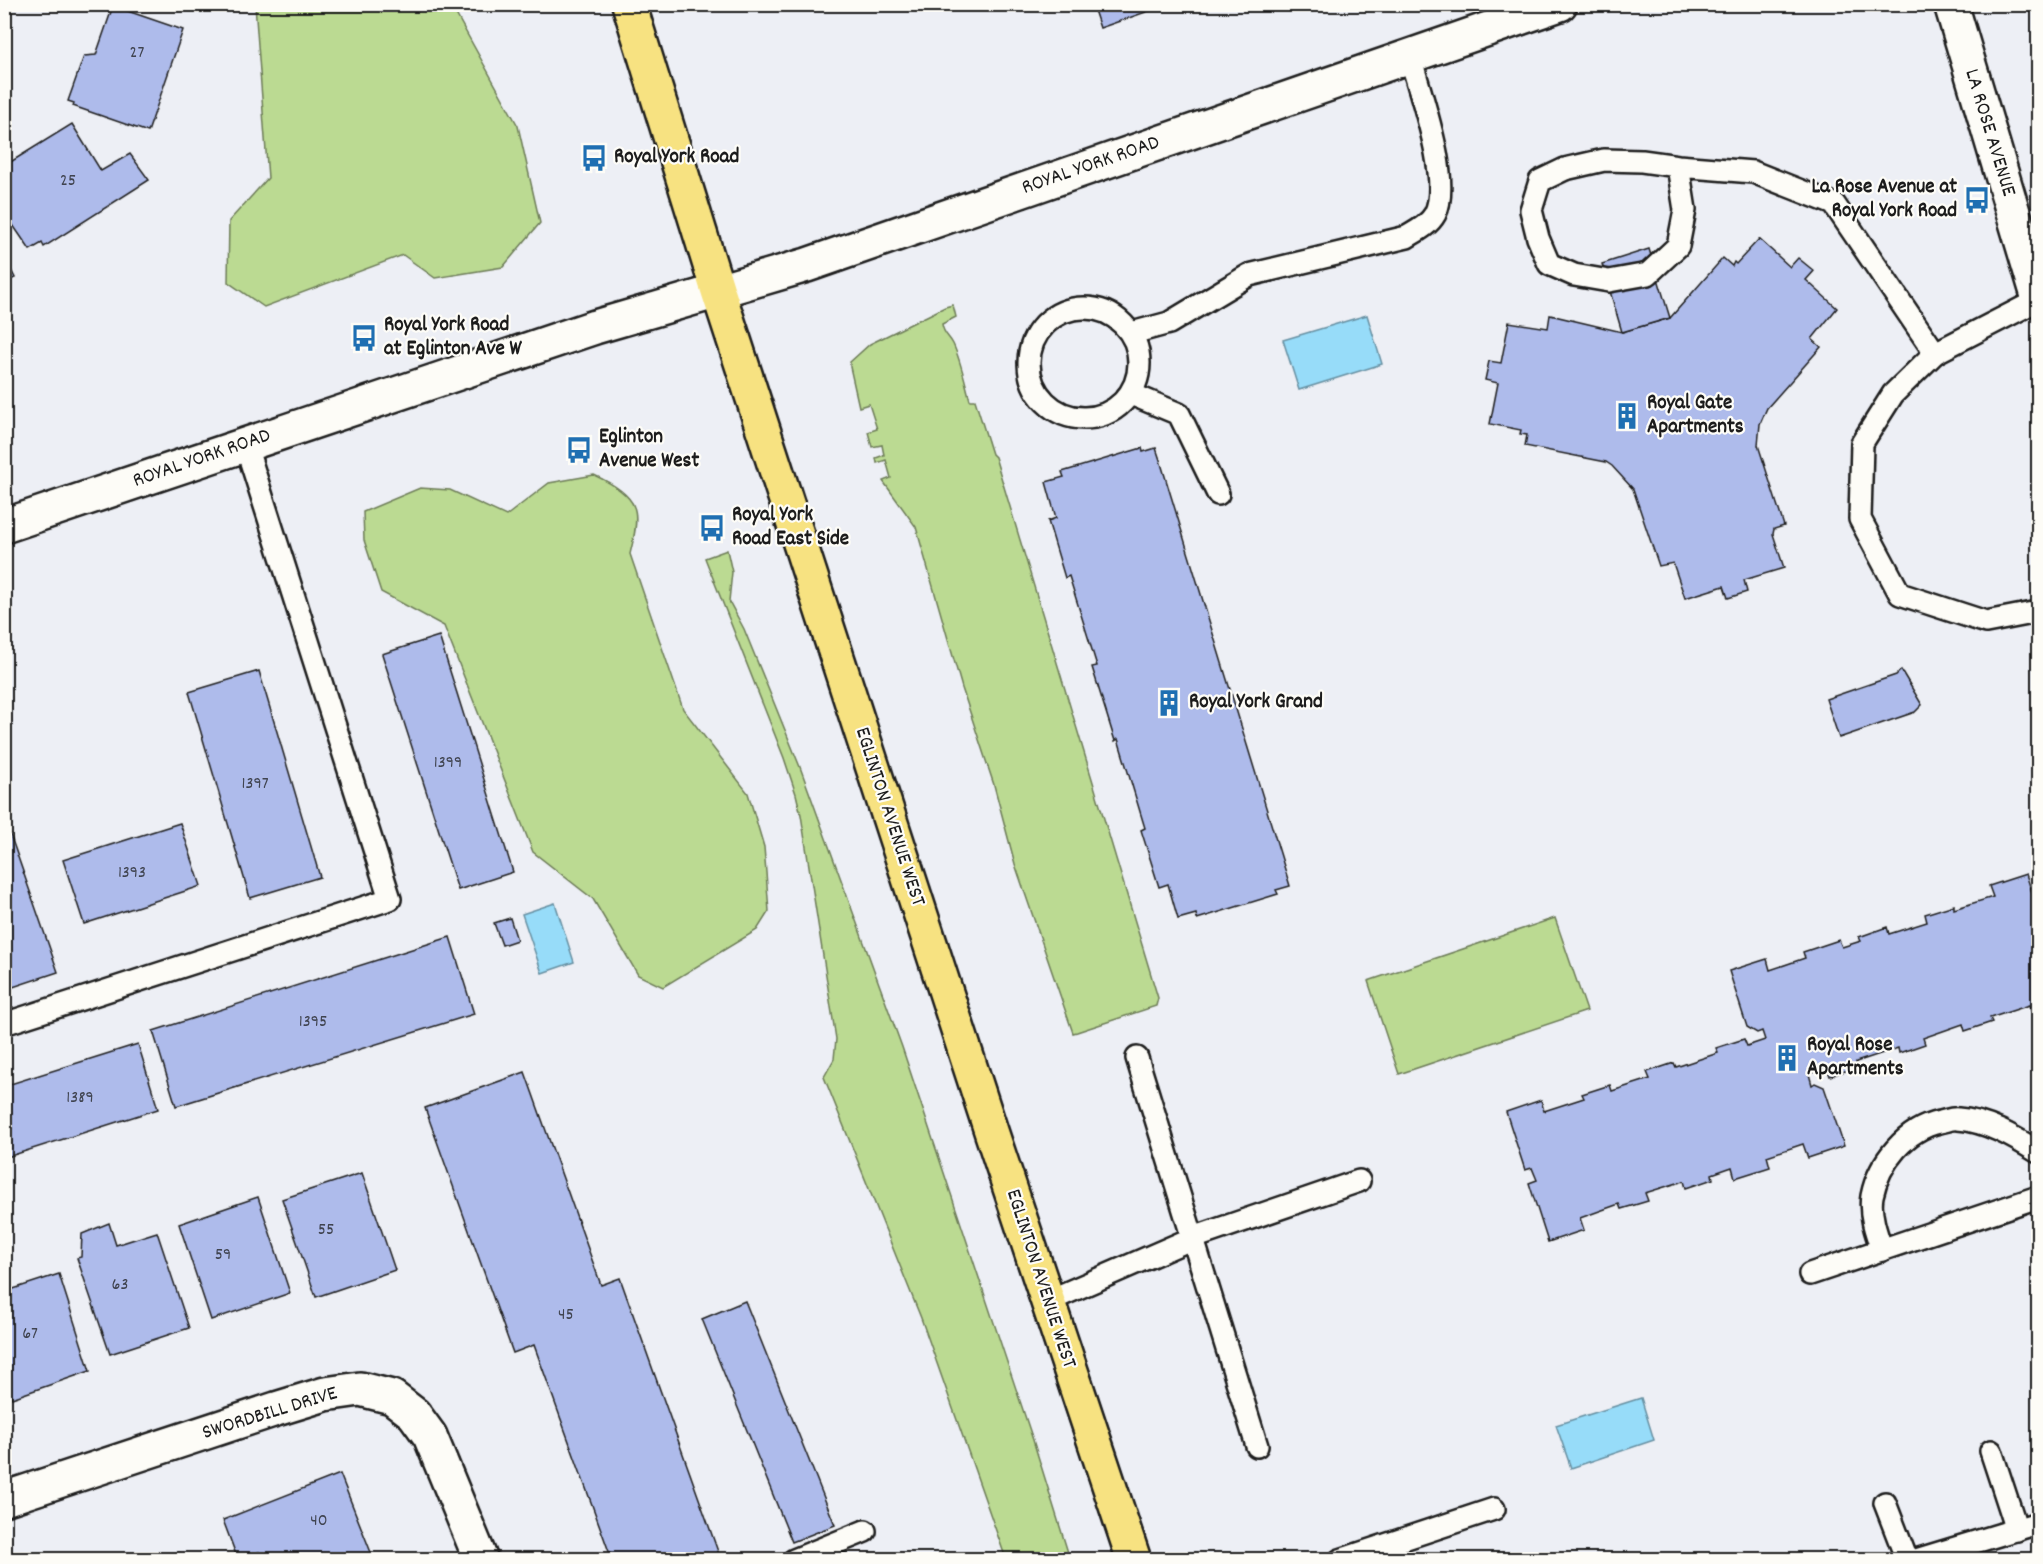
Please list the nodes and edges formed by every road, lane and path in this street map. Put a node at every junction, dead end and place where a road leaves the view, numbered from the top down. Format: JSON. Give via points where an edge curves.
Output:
{"nodes":[{"id":1,"x":629,"y":4,"type":"edge"},
{"id":2,"x":1560,"y":4,"type":"edge"},
{"id":3,"x":1951,"y":4,"type":"edge"},
{"id":4,"x":1410,"y":56,"type":"junction"},
{"id":5,"x":1678,"y":166,"type":"junction"},
{"id":6,"x":718,"y":291,"type":"junction"},
{"id":7,"x":2038,"y":298,"type":"edge"},
{"id":8,"x":1132,"y":333,"type":"junction"},
{"id":9,"x":1935,"y":353,"type":"junction"},
{"id":10,"x":1131,"y":394,"type":"junction"},
{"id":11,"x":245,"y":444,"type":"junction"},
{"id":12,"x":1218,"y":494,"type":"dead end"},
{"id":13,"x":4,"y":526,"type":"edge"},
{"id":14,"x":2038,"y":612,"type":"edge"},
{"id":15,"x":4,"y":1024,"type":"edge"},
{"id":16,"x":1137,"y":1058,"type":"dead end"},
{"id":17,"x":2038,"y":1152,"type":"edge"},
{"id":18,"x":1359,"y":1181,"type":"dead end"},
{"id":19,"x":2038,"y":1197,"type":"edge"},
{"id":20,"x":1194,"y":1238,"type":"junction"},
{"id":21,"x":1882,"y":1250,"type":"junction"},
{"id":22,"x":1810,"y":1274,"type":"dead end"},
{"id":23,"x":1047,"y":1301,"type":"junction"},
{"id":24,"x":1257,"y":1446,"type":"dead end"},
{"id":25,"x":1991,"y":1451,"type":"dead end"},
{"id":26,"x":4,"y":1499,"type":"edge"},
{"id":27,"x":1885,"y":1503,"type":"dead end"},
{"id":28,"x":1494,"y":1509,"type":"dead end"},
{"id":29,"x":2038,"y":1523,"type":"edge"},
{"id":30,"x":2017,"y":1530,"type":"junction"},
{"id":31,"x":865,"y":1531,"type":"dead end"},
{"id":32,"x":481,"y":1560,"type":"edge"},
{"id":33,"x":794,"y":1560,"type":"edge"},
{"id":34,"x":1134,"y":1560,"type":"edge"},
{"id":35,"x":1340,"y":1560,"type":"edge"},
{"id":36,"x":1907,"y":1560,"type":"edge"},
{"id":37,"x":1916,"y":1560,"type":"edge"}],
"edges":[{"from":1,"to":6,"type":"main road","name":"EGLINTON AVENUE WEST"},
{"from":2,"to":4,"type":"main road","name":"ROYAL YORK ROAD"},
{"from":3,"to":7,"type":"main road","name":"LA ROSE AVENUE"},
{"from":4,"to":6,"type":"main road","name":"ROYAL YORK ROAD","via":[[807,265]]},
{"from":4,"to":8,"type":"lane","via":[[1440,170],[1441,192],[1435,214],[1423,228],[1407,237],[1249,275],[1169,322]]},
{"from":5,"to":5,"type":"lane","via":[[1604,160],[1565,169],[1540,181],[1531,210],[1549,264],[1609,281],[1648,274],[1678,246],[1685,210]]},
{"from":5,"to":9,"type":"lane","via":[[1753,172],[1834,204]]},
{"from":6,"to":11,"type":"main road","name":"ROYAL YORK ROAD","via":[[595,327]]},
{"from":6,"to":23,"type":"main road","name":"EGLINTON AVENUE WEST"},
{"from":7,"to":9,"type":"lane"},
{"from":8,"to":10,"type":"lane","via":[[1141,363]]},
{"from":8,"to":10,"type":"lane","via":[[1109,311],[1077,306],[1048,320],[1030,346],[1030,378],[1047,405],[1056,410],[1076,419],[1107,414]]},
{"from":9,"to":14,"type":"lane","via":[[1893,394],[1862,444],[1860,519],[1900,594],[1986,622]]},
{"from":10,"to":12,"type":"lane","via":[[1179,414]]},
{"from":11,"to":13,"type":"main road","name":"ROYAL YORK ROAD"},
{"from":11,"to":15,"type":"lane","via":[[390,899]]},
{"from":16,"to":20,"type":"lane"},
{"from":17,"to":21,"type":"lane","via":[[1990,1126],[1957,1118],[1928,1125],[1906,1138],[1883,1165],[1872,1197],[1874,1225]]},
{"from":18,"to":20,"type":"lane"},
{"from":19,"to":21,"type":"lane"},
{"from":20,"to":23,"type":"lane"},
{"from":20,"to":24,"type":"lane"},
{"from":21,"to":22,"type":"lane"},
{"from":23,"to":34,"type":"main road","name":"EGLINTON AVENUE WEST"},
{"from":25,"to":30,"type":"lane"},
{"from":26,"to":32,"type":"main road","name":"SWORDBILL DRIVE","via":[[276,1409],[325,1394],[360,1389],[392,1397],[414,1414],[430,1436]]},
{"from":27,"to":36,"type":"lane"},
{"from":28,"to":35,"type":"lane"},
{"from":29,"to":30,"type":"lane"},
{"from":30,"to":37,"type":"lane"},
{"from":31,"to":33,"type":"lane"}]}
